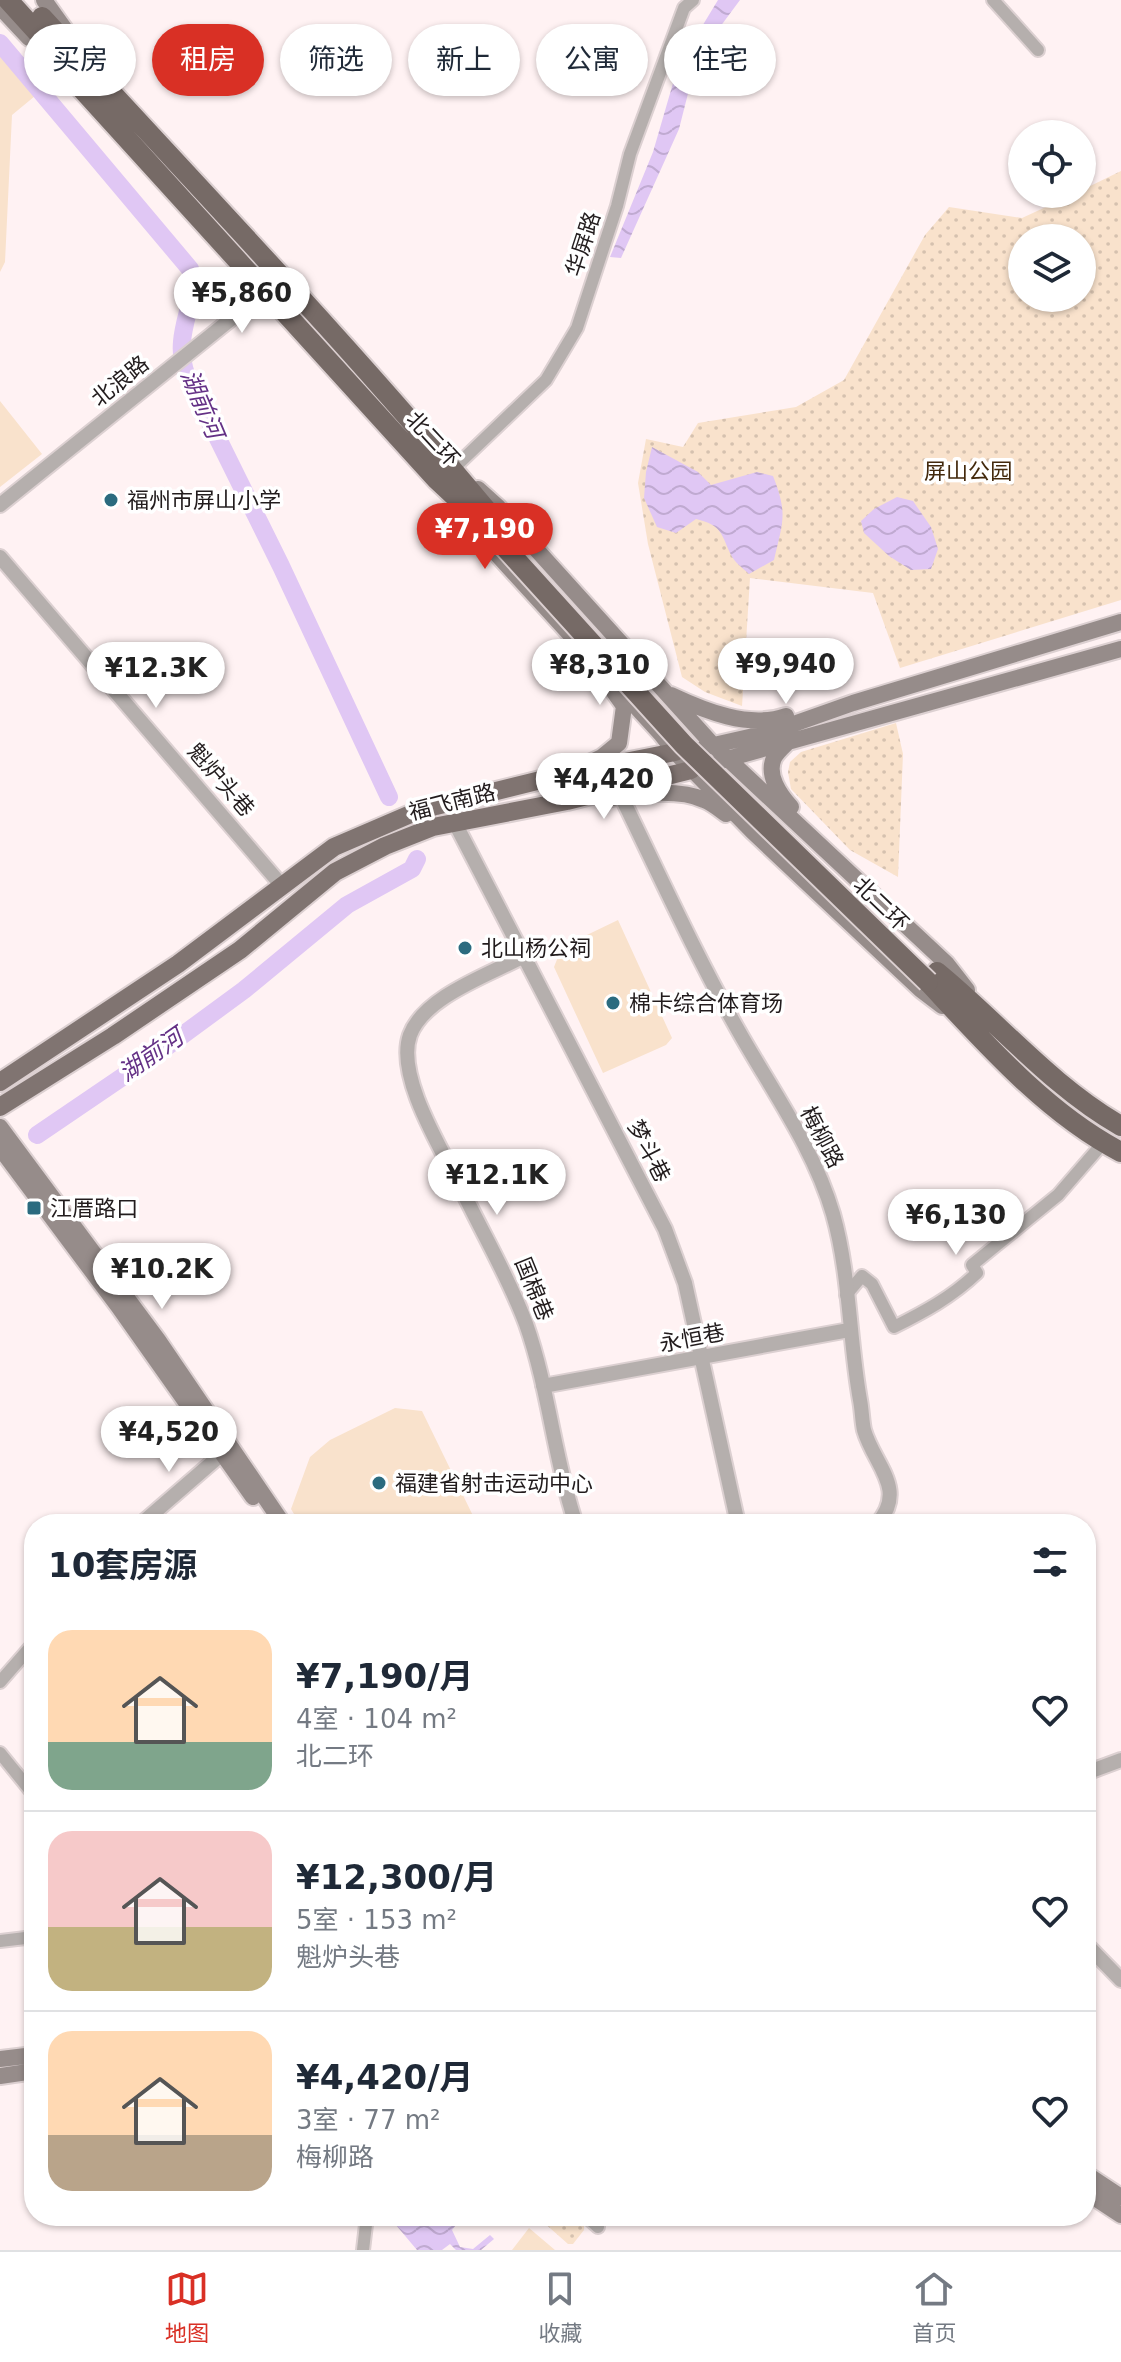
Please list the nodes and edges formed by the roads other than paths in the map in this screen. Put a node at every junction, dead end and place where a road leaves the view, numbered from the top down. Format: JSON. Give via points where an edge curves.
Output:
{"nodes":[{"id":1,"x":8,"y":0,"type":"edge"},
{"id":2,"x":27,"y":0,"type":"edge"},
{"id":3,"x":44,"y":0,"type":"edge"},
{"id":4,"x":693,"y":0,"type":"edge"},
{"id":5,"x":993,"y":0,"type":"edge"},
{"id":6,"x":0,"y":7,"type":"edge"},
{"id":7,"x":36,"y":24,"type":"edge"},
{"id":8,"x":43,"y":24,"type":"edge"},
{"id":9,"x":61,"y":24,"type":"edge"},
{"id":10,"x":24,"y":31,"type":"edge"},
{"id":11,"x":1038,"y":50,"type":"dead end"},
{"id":12,"x":88,"y":96,"type":"edge"},
{"id":13,"x":117,"y":96,"type":"edge"},
{"id":14,"x":266,"y":291,"type":"junction"},
{"id":15,"x":447,"y":460,"type":"junction"},
{"id":16,"x":437,"y":480,"type":"junction"},
{"id":17,"x":0,"y":505,"type":"edge"},
{"id":18,"x":485,"y":517,"type":"junction"},
{"id":19,"x":0,"y":557,"type":"edge"},
{"id":20,"x":1121,"y":622,"type":"edge"},
{"id":21,"x":569,"y":633,"type":"junction"},
{"id":22,"x":1121,"y":649,"type":"edge"},
{"id":23,"x":630,"y":654,"type":"junction"},
{"id":24,"x":607,"y":675,"type":"junction"},
{"id":25,"x":665,"y":693,"type":"junction"},
{"id":26,"x":879,"y":695,"type":"junction"},
{"id":27,"x":788,"y":742,"type":"junction"},
{"id":28,"x":713,"y":745,"type":"junction"},
{"id":29,"x":675,"y":752,"type":"junction"},
{"id":30,"x":727,"y":759,"type":"junction"},
{"id":31,"x":691,"y":770,"type":"joint"},
{"id":32,"x":565,"y":774,"type":"junction"},
{"id":33,"x":621,"y":796,"type":"junction"},
{"id":34,"x":455,"y":823,"type":"junction"},
{"id":35,"x":753,"y":832,"type":"junction"},
{"id":36,"x":816,"y":843,"type":"junction"},
{"id":37,"x":793,"y":869,"type":"junction"},
{"id":38,"x":283,"y":887,"type":"junction"},
{"id":39,"x":869,"y":892,"type":"junction"},
{"id":40,"x":522,"y":957,"type":"junction"},
{"id":41,"x":933,"y":977,"type":"junction"},
{"id":42,"x":980,"y":1007,"type":"junction"},
{"id":43,"x":971,"y":1027,"type":"junction"},
{"id":44,"x":0,"y":1082,"type":"edge"},
{"id":45,"x":0,"y":1107,"type":"edge"},
{"id":46,"x":1121,"y":1126,"type":"edge"},
{"id":47,"x":0,"y":1127,"type":"edge"},
{"id":48,"x":0,"y":1148,"type":"edge"},
{"id":49,"x":1112,"y":1148,"type":"edge"},
{"id":50,"x":846,"y":1295,"type":"junction"},
{"id":51,"x":849,"y":1330,"type":"junction"},
{"id":52,"x":702,"y":1359,"type":"junction"},
{"id":53,"x":543,"y":1386,"type":"junction"},
{"id":54,"x":223,"y":1453,"type":"junction"},
{"id":55,"x":153,"y":1514,"type":"edge"},
{"id":56,"x":264,"y":1514,"type":"edge"},
{"id":57,"x":276,"y":1514,"type":"edge"},
{"id":58,"x":574,"y":1514,"type":"edge"},
{"id":59,"x":736,"y":1514,"type":"edge"},
{"id":60,"x":883,"y":1514,"type":"edge"},
{"id":61,"x":24,"y":1654,"type":"edge"},
{"id":62,"x":0,"y":1682,"type":"edge"},
{"id":63,"x":0,"y":1753,"type":"edge"},
{"id":64,"x":1121,"y":1760,"type":"edge"},
{"id":65,"x":1096,"y":1769,"type":"edge"},
{"id":66,"x":24,"y":1783,"type":"edge"},
{"id":67,"x":24,"y":1938,"type":"edge"},
{"id":68,"x":0,"y":1941,"type":"edge"},
{"id":69,"x":1096,"y":1954,"type":"edge"},
{"id":70,"x":1121,"y":1980,"type":"edge"},
{"id":71,"x":24,"y":2056,"type":"edge"},
{"id":72,"x":0,"y":2059,"type":"edge"},
{"id":73,"x":24,"y":2072,"type":"edge"},
{"id":74,"x":0,"y":2076,"type":"edge"},
{"id":75,"x":1096,"y":2181,"type":"edge"},
{"id":76,"x":1121,"y":2197,"type":"edge"},
{"id":77,"x":1096,"y":2199,"type":"edge"},
{"id":78,"x":1121,"y":2215,"type":"edge"},
{"id":79,"x":366,"y":2226,"type":"edge"},
{"id":80,"x":363,"y":2250,"type":"edge"}],
"edges":[{"from":1,"to":7,"type":"highway","name":"北二环"},
{"from":2,"to":8,"type":"highway","name":"北二环"},
{"from":3,"to":9,"type":"main road"},
{"from":4,"to":15,"type":"street","name":"华屏路","via":[[684,8],[630,154],[577,328],[546,380]]},
{"from":5,"to":11,"type":"street"},
{"from":6,"to":10,"type":"main road"},
{"from":12,"to":14,"type":"highway","name":"北二环"},
{"from":13,"to":15,"type":"highway","name":"北二环"},
{"from":14,"to":16,"type":"highway","name":"北二环"},
{"from":14,"to":17,"type":"street","name":"北浪路"},
{"from":15,"to":18,"type":"highway","name":"北二环"},
{"from":15,"to":23,"type":"main road","via":[[498,507]]},
{"from":16,"to":18,"type":"highway","name":"北二环"},
{"from":16,"to":21,"type":"main road","via":[[473,528]]},
{"from":18,"to":41,"type":"highway","name":"北二环","via":[[693,737]]},
{"from":19,"to":38,"type":"street","name":"魁炉头巷"},
{"from":20,"to":26,"type":"main road","name":"福飞南路"},
{"from":21,"to":24,"type":"main road"},
{"from":21,"to":32,"type":"main road","via":[[624,706],[619,743]]},
{"from":22,"to":27,"type":"main road","name":"福飞南路"},
{"from":23,"to":24,"type":"main road"},
{"from":23,"to":25,"type":"main road"},
{"from":24,"to":29,"type":"main road"},
{"from":25,"to":26,"type":"main road","via":[[724,716],[772,721],[861,691]]},
{"from":25,"to":28,"type":"main road"},
{"from":26,"to":28,"type":"main road","name":"福飞南路","via":[[771,732]]},
{"from":27,"to":30,"type":"main road","name":"福飞南路"},
{"from":27,"to":39,"type":"main road","via":[[774,758],[778,793],[867,881]]},
{"from":28,"to":29,"type":"main road","name":"福飞南路"},
{"from":28,"to":30,"type":"main road"},
{"from":29,"to":32,"type":"main road","name":"福飞南路"},
{"from":29,"to":35,"type":"main road"},
{"from":30,"to":31,"type":"main road","name":"福飞南路"},
{"from":30,"to":36,"type":"main road"},
{"from":31,"to":34,"type":"main road","name":"福飞南路"},
{"from":32,"to":38,"type":"main road","name":"福飞南路","via":[[413,813],[334,847]]},
{"from":33,"to":34,"type":"main road","via":[[550,813]]},
{"from":33,"to":35,"type":"main road","via":[[649,793],[703,799]]},
{"from":33,"to":50,"type":"street","name":"梅柳路","via":[[736,1027],[823,1185]]},
{"from":34,"to":40,"type":"street","name":"梦斗巷"},
{"from":34,"to":45,"type":"main road","name":"福飞南路","via":[[385,846],[335,872],[240,950]]},
{"from":35,"to":37,"type":"main road"},
{"from":36,"to":37,"type":"main road"},
{"from":36,"to":39,"type":"main road"},
{"from":37,"to":43,"type":"main road","via":[[921,990]]},
{"from":38,"to":44,"type":"main road","name":"福飞南路"},
{"from":39,"to":42,"type":"main road","via":[[946,963]]},
{"from":40,"to":52,"type":"street","name":"梦斗巷","via":[[665,1229],[685,1283]]},
{"from":40,"to":53,"type":"street","name":"国棉巷","via":[[423,1012],[409,1036],[407,1067],[503,1269],[526,1323]]},
{"from":41,"to":42,"type":"highway","name":"北二环"},
{"from":41,"to":43,"type":"highway","name":"北二环"},
{"from":42,"to":46,"type":"highway","name":"北二环","via":[[1048,1071]]},
{"from":43,"to":49,"type":"highway","name":"北二环","via":[[1073,1123]]},
{"from":47,"to":57,"type":"main road","via":[[158,1340]]},
{"from":48,"to":54,"type":"main road"},
{"from":49,"to":50,"type":"street","via":[[972,1265],[977,1273],[958,1291],[924,1312],[894,1327],[872,1284],[862,1276]]},
{"from":50,"to":51,"type":"street","name":"梅柳路"},
{"from":51,"to":52,"type":"street","name":"永恒巷"},
{"from":51,"to":60,"type":"street","name":"梅柳路","via":[[864,1430],[891,1495]]},
{"from":52,"to":53,"type":"street","name":"永恒巷"},
{"from":52,"to":59,"type":"street","name":"梦斗巷"},
{"from":53,"to":58,"type":"street","name":"国棉巷"},
{"from":54,"to":55,"type":"street"},
{"from":54,"to":56,"type":"main road"},
{"from":61,"to":62,"type":"street"},
{"from":63,"to":66,"type":"street"},
{"from":64,"to":65,"type":"street"},
{"from":67,"to":68,"type":"street"},
{"from":69,"to":70,"type":"street"},
{"from":71,"to":72,"type":"main road"},
{"from":73,"to":74,"type":"main road"},
{"from":75,"to":76,"type":"main road"},
{"from":77,"to":78,"type":"main road"},
{"from":79,"to":80,"type":"street"}]}
